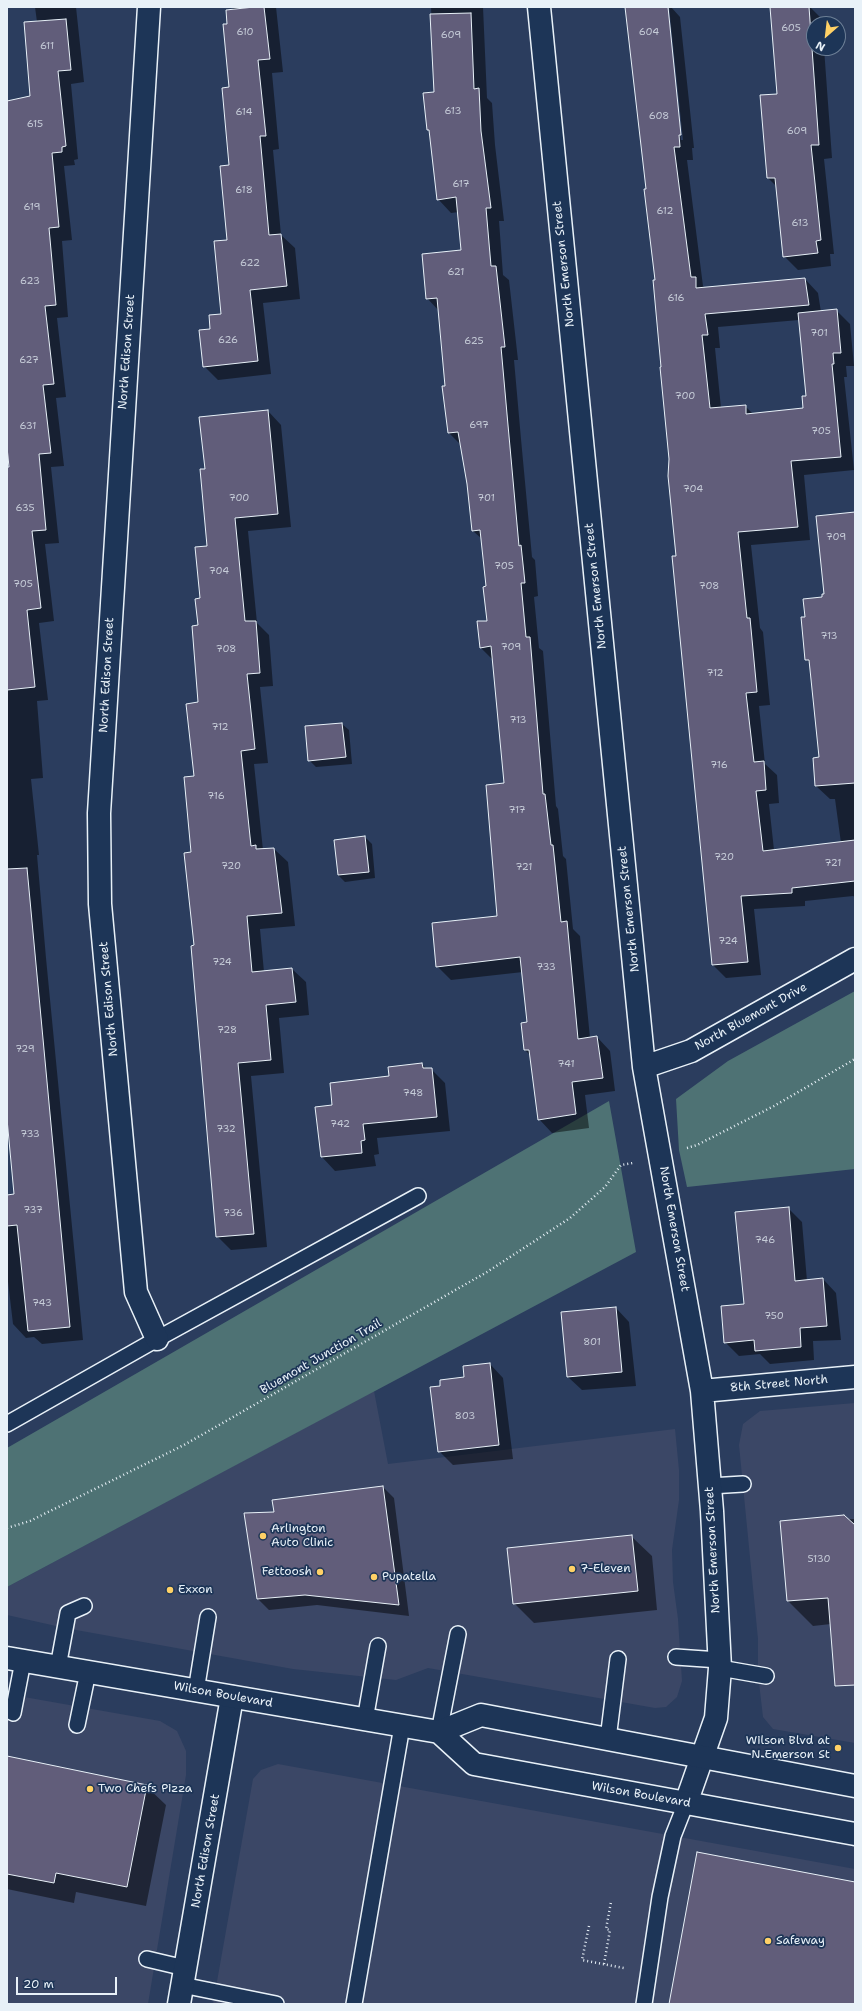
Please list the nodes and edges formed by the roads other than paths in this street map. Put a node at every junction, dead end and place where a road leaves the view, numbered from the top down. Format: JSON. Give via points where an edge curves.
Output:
{"nodes":[{"id":1,"x":149,"y":7,"type":"edge"},
{"id":2,"x":539,"y":7,"type":"edge"},
{"id":3,"x":855,"y":959,"type":"edge"},
{"id":4,"x":644,"y":1067,"type":"junction"},
{"id":5,"x":418,"y":1196,"type":"dead end"},
{"id":6,"x":157,"y":1339,"type":"junction"},
{"id":7,"x":855,"y":1377,"type":"edge"},
{"id":8,"x":702,"y":1391,"type":"junction"},
{"id":9,"x":7,"y":1424,"type":"edge"},
{"id":10,"x":743,"y":1484,"type":"dead end"},
{"id":11,"x":710,"y":1486,"type":"junction"},
{"id":12,"x":84,"y":1606,"type":"dead end"},
{"id":13,"x":208,"y":1618,"type":"dead end"},
{"id":14,"x":458,"y":1634,"type":"dead end"},
{"id":15,"x":378,"y":1646,"type":"dead end"},
{"id":16,"x":676,"y":1657,"type":"dead end"},
{"id":17,"x":618,"y":1659,"type":"dead end"},
{"id":18,"x":15,"y":1660,"type":"edge"},
{"id":19,"x":719,"y":1664,"type":"junction"},
{"id":20,"x":58,"y":1668,"type":"junction"},
{"id":21,"x":88,"y":1672,"type":"junction"},
{"id":22,"x":766,"y":1676,"type":"dead end"},
{"id":23,"x":196,"y":1691,"type":"junction"},
{"id":24,"x":232,"y":1697,"type":"junction"},
{"id":25,"x":13,"y":1714,"type":"dead end"},
{"id":26,"x":365,"y":1720,"type":"junction"},
{"id":27,"x":77,"y":1725,"type":"dead end"},
{"id":28,"x":402,"y":1726,"type":"junction"},
{"id":29,"x":439,"y":1732,"type":"junction"},
{"id":30,"x":608,"y":1739,"type":"junction"},
{"id":31,"x":703,"y":1757,"type":"junction"},
{"id":32,"x":855,"y":1786,"type":"edge"},
{"id":33,"x":686,"y":1803,"type":"junction"},
{"id":34,"x":855,"y":1834,"type":"edge"},
{"id":35,"x":148,"y":1959,"type":"dead end"},
{"id":36,"x":182,"y":1986,"type":"edge"},
{"id":37,"x":276,"y":2004,"type":"edge"},
{"id":38,"x":354,"y":2004,"type":"edge"},
{"id":39,"x":644,"y":2004,"type":"edge"}],
"edges":[{"from":1,"to":6,"type":"street","name":"North Edison Street","via":[[99,813],[100,904],[136,1292]]},
{"from":2,"to":4,"type":"street","name":"North Emerson Street"},
{"from":3,"to":4,"type":"street","name":"North Bluemont Drive","via":[[691,1051]]},
{"from":4,"to":8,"type":"street","name":"North Emerson Street"},
{"from":5,"to":6,"type":"lane"},
{"from":6,"to":9,"type":"lane"},
{"from":7,"to":8,"type":"street","name":"8th Street North"},
{"from":8,"to":11,"type":"street","name":"North Emerson Street"},
{"from":10,"to":11,"type":"lane"},
{"from":11,"to":19,"type":"street","name":"North Emerson Street"},
{"from":12,"to":20,"type":"lane","via":[[68,1613]]},
{"from":13,"to":23,"type":"lane"},
{"from":14,"to":29,"type":"lane"},
{"from":15,"to":26,"type":"lane"},
{"from":16,"to":19,"type":"lane"},
{"from":17,"to":30,"type":"lane"},
{"from":18,"to":20,"type":"street","name":"Wilson Boulevard"},
{"from":18,"to":25,"type":"lane"},
{"from":19,"to":22,"type":"lane"},
{"from":19,"to":31,"type":"street","name":"North Emerson Street","via":[[716,1718]]},
{"from":20,"to":21,"type":"street","name":"Wilson Boulevard"},
{"from":21,"to":23,"type":"street","name":"Wilson Boulevard"},
{"from":21,"to":27,"type":"lane"},
{"from":23,"to":24,"type":"street","name":"Wilson Boulevard"},
{"from":24,"to":26,"type":"street","name":"Wilson Boulevard"},
{"from":24,"to":36,"type":"street","name":"North Edison Street"},
{"from":26,"to":28,"type":"street","name":"Wilson Boulevard"},
{"from":28,"to":29,"type":"street","name":"Wilson Boulevard"},
{"from":28,"to":38,"type":"lane"},
{"from":29,"to":30,"type":"street","via":[[481,1715]]},
{"from":29,"to":33,"type":"street","name":"Wilson Boulevard","via":[[474,1764]]},
{"from":30,"to":31,"type":"street"},
{"from":31,"to":32,"type":"street"},
{"from":31,"to":33,"type":"street","name":"North Emerson Street"},
{"from":33,"to":34,"type":"street","name":"Wilson Boulevard"},
{"from":33,"to":39,"type":"lane","via":[[673,1836],[660,1896]]},
{"from":35,"to":36,"type":"lane"},
{"from":36,"to":37,"type":"lane"}]}
